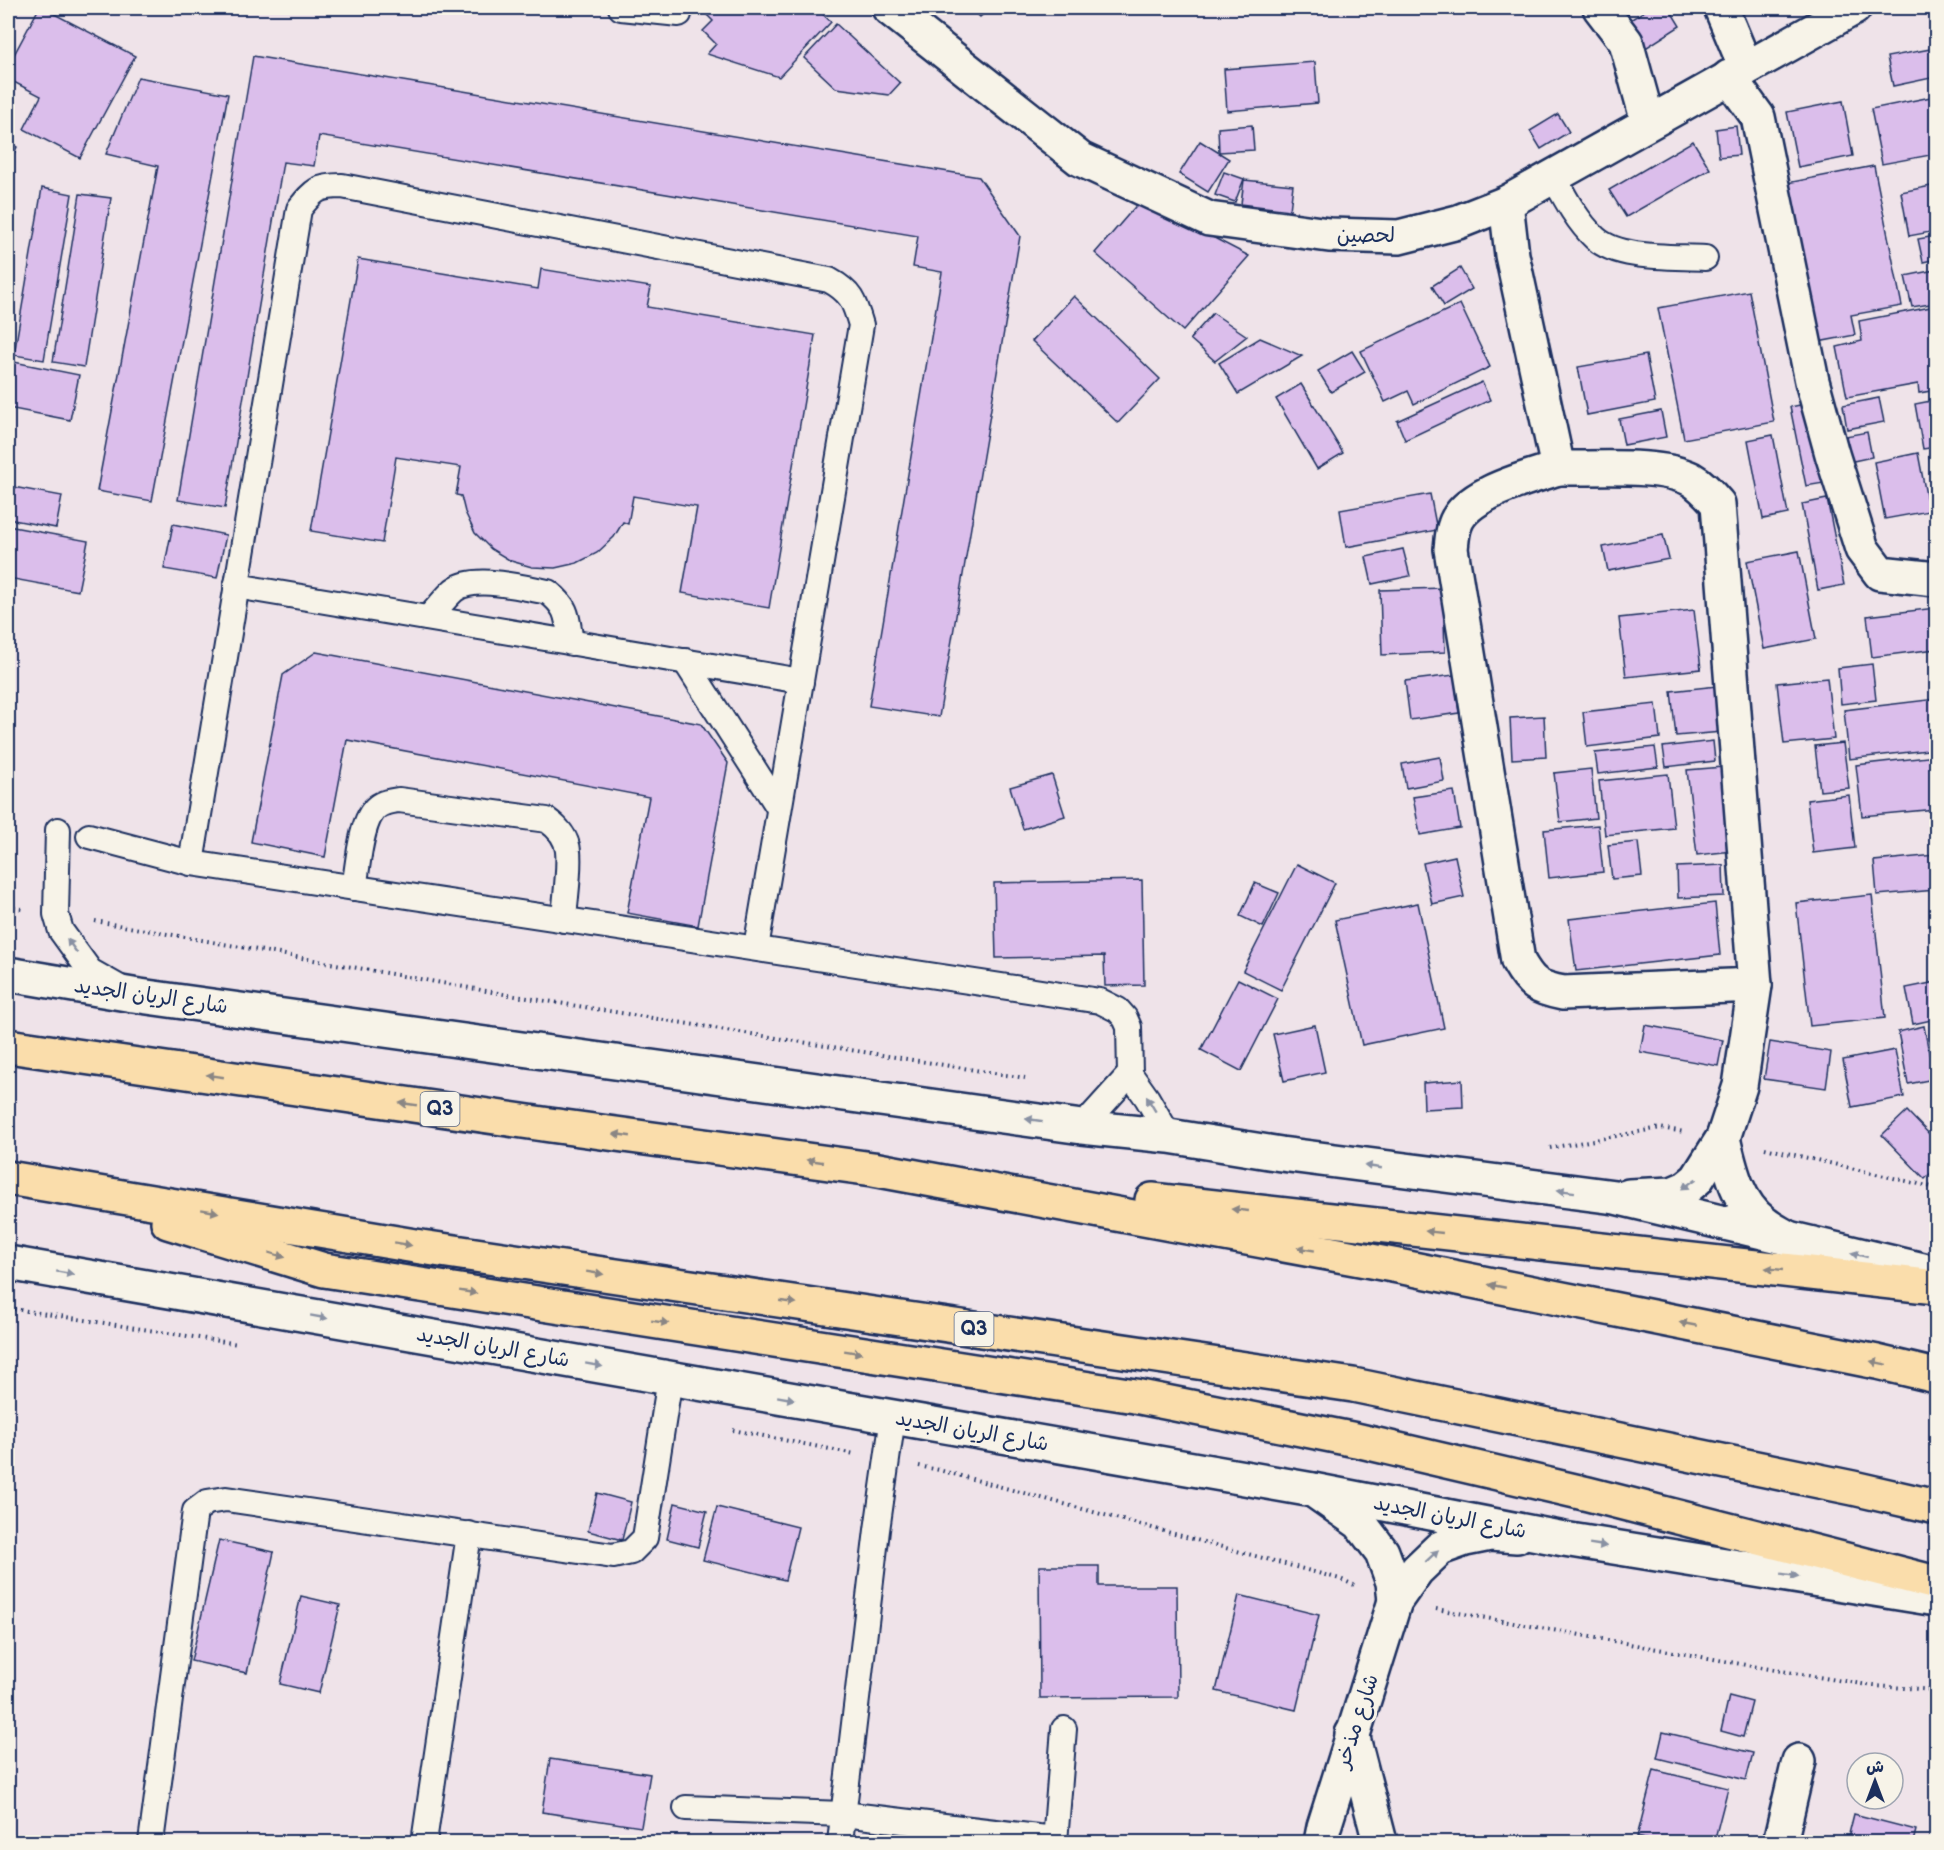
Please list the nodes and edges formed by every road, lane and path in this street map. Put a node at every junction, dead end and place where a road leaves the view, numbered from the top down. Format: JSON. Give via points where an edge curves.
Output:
{"nodes":[{"id":1,"x":621,"y":8,"type":"edge"},
{"id":2,"x":889,"y":8,"type":"edge"},
{"id":3,"x":1600,"y":8,"type":"edge"},
{"id":4,"x":1721,"y":8,"type":"edge"},
{"id":5,"x":1854,"y":8,"type":"edge"},
{"id":6,"x":679,"y":14,"type":"dead end"},
{"id":7,"x":1737,"y":72,"type":"junction"},
{"id":8,"x":1647,"y":122,"type":"junction"},
{"id":9,"x":1553,"y":176,"type":"junction"},
{"id":10,"x":1506,"y":203,"type":"junction"},
{"id":11,"x":1705,"y":258,"type":"dead end"},
{"id":12,"x":1558,"y":468,"type":"junction"},
{"id":13,"x":1936,"y":579,"type":"edge"},
{"id":14,"x":236,"y":586,"type":"junction"},
{"id":15,"x":428,"y":618,"type":"junction"},
{"id":16,"x":571,"y":643,"type":"junction"},
{"id":17,"x":685,"y":661,"type":"junction"},
{"id":18,"x":801,"y":681,"type":"junction"},
{"id":19,"x":779,"y":808,"type":"junction"},
{"id":20,"x":58,"y":830,"type":"dead end"},
{"id":21,"x":89,"y":836,"type":"dead end"},
{"id":22,"x":191,"y":862,"type":"junction"},
{"id":23,"x":354,"y":888,"type":"junction"},
{"id":24,"x":8,"y":907,"type":"edge"},
{"id":25,"x":56,"y":914,"type":"junction"},
{"id":26,"x":564,"y":920,"type":"junction"},
{"id":27,"x":756,"y":948,"type":"junction"},
{"id":28,"x":8,"y":974,"type":"edge"},
{"id":29,"x":1755,"y":985,"type":"junction"},
{"id":30,"x":133,"y":995,"type":"junction"},
{"id":31,"x":8,"y":1046,"type":"edge"},
{"id":32,"x":1130,"y":1074,"type":"junction"},
{"id":33,"x":1032,"y":1079,"type":"dead end"},
{"id":34,"x":1082,"y":1127,"type":"junction"},
{"id":35,"x":1169,"y":1136,"type":"junction"},
{"id":36,"x":1722,"y":1138,"type":"junction"},
{"id":37,"x":1539,"y":1150,"type":"dead end"},
{"id":38,"x":873,"y":1169,"type":"junction"},
{"id":39,"x":8,"y":1178,"type":"edge"},
{"id":40,"x":40,"y":1183,"type":"junction"},
{"id":41,"x":1936,"y":1188,"type":"edge"},
{"id":42,"x":1615,"y":1197,"type":"junction"},
{"id":43,"x":1788,"y":1238,"type":"junction"},
{"id":44,"x":8,"y":1263,"type":"edge"},
{"id":45,"x":1936,"y":1273,"type":"edge"},
{"id":46,"x":1936,"y":1287,"type":"edge"},
{"id":47,"x":8,"y":1308,"type":"edge"},
{"id":48,"x":240,"y":1345,"type":"dead end"},
{"id":49,"x":1936,"y":1376,"type":"edge"},
{"id":50,"x":670,"y":1378,"type":"junction"},
{"id":51,"x":893,"y":1417,"type":"junction"},
{"id":52,"x":723,"y":1428,"type":"dead end"},
{"id":53,"x":886,"y":1460,"type":"junction"},
{"id":54,"x":1313,"y":1490,"type":"junction"},
{"id":55,"x":1936,"y":1507,"type":"edge"},
{"id":56,"x":469,"y":1534,"type":"junction"},
{"id":57,"x":1564,"y":1539,"type":"junction"},
{"id":58,"x":1936,"y":1583,"type":"edge"},
{"id":59,"x":1936,"y":1599,"type":"edge"},
{"id":60,"x":1395,"y":1601,"type":"junction"},
{"id":61,"x":1936,"y":1690,"type":"edge"},
{"id":62,"x":1064,"y":1729,"type":"dead end"},
{"id":63,"x":1352,"y":1733,"type":"junction"},
{"id":64,"x":1799,"y":1761,"type":"dead end"},
{"id":65,"x":686,"y":1808,"type":"dead end"},
{"id":66,"x":843,"y":1814,"type":"junction"},
{"id":67,"x":1055,"y":1841,"type":"edge"},
{"id":68,"x":151,"y":1842,"type":"edge"},
{"id":69,"x":424,"y":1842,"type":"edge"},
{"id":70,"x":840,"y":1842,"type":"edge"},
{"id":71,"x":1321,"y":1842,"type":"edge"},
{"id":72,"x":1380,"y":1842,"type":"edge"},
{"id":73,"x":1780,"y":1842,"type":"edge"}],
"edges":[{"from":1,"to":6,"type":"lane"},
{"from":2,"to":10,"type":"street","name":"لحصين","via":[[1080,159],[1209,219],[1329,235],[1399,237],[1458,222]]},
{"from":3,"to":8,"type":"street","via":[[1626,42]]},
{"from":4,"to":7,"type":"street"},
{"from":5,"to":7,"type":"street","name":"لحصين"},
{"from":7,"to":8,"type":"street","name":"لحصين"},
{"from":7,"to":13,"type":"street","via":[[1758,117],[1812,381],[1862,549],[1880,573]]},
{"from":8,"to":9,"type":"street","name":"لحصين"},
{"from":9,"to":10,"type":"street","name":"لحصين"},
{"from":9,"to":11,"type":"lane","via":[[1572,210],[1596,239],[1635,254]]},
{"from":10,"to":12,"type":"street","via":[[1512,255]]},
{"from":12,"to":29,"type":"street","via":[[1659,470],[1691,479],[1718,504]]},
{"from":12,"to":29,"type":"street","via":[[1487,493],[1468,507],[1455,524],[1451,549],[1518,960],[1528,978],[1544,989],[1563,993]]},
{"from":14,"to":15,"type":"lane"},
{"from":14,"to":18,"type":"lane","via":[[298,208],[324,186],[342,186],[829,280],[844,288],[855,302],[861,325]]},
{"from":14,"to":22,"type":"lane"},
{"from":15,"to":16,"type":"lane"},
{"from":15,"to":16,"type":"lane","via":[[464,584],[480,582],[548,592],[566,610]]},
{"from":16,"to":17,"type":"lane"},
{"from":17,"to":18,"type":"lane"},
{"from":17,"to":19,"type":"lane"},
{"from":18,"to":19,"type":"lane"},
{"from":19,"to":27,"type":"lane"},
{"from":20,"to":25,"type":"lane"},
{"from":21,"to":22,"type":"lane"},
{"from":22,"to":23,"type":"lane"},
{"from":23,"to":26,"type":"lane"},
{"from":23,"to":26,"type":"lane","via":[[365,827],[370,815],[386,802],[399,800],[547,820],[563,836],[568,850]]},
{"from":24,"to":25,"type":"path"},
{"from":30,"to":25,"type":"lane","one_way":true,"via":[[90,970],[61,931]]},
{"from":25,"to":33,"type":"path","via":[[509,995]]},
{"from":26,"to":27,"type":"lane"},
{"from":27,"to":32,"type":"lane","via":[[1100,1001],[1118,1010],[1129,1027]]},
{"from":28,"to":30,"type":"street","name":"شارع الريان الجديد"},
{"from":29,"to":36,"type":"street","via":[[1740,1086]]},
{"from":34,"to":30,"type":"street","name":"شارع الريان الجديد","one_way":true},
{"from":38,"to":31,"type":"highway","number":"Q3","one_way":true},
{"from":32,"to":34,"type":"lane"},
{"from":35,"to":32,"type":"lane","one_way":true},
{"from":34,"to":35,"type":"street","name":"شارع الريان الجديد"},
{"from":42,"to":35,"type":"street","name":"شارع الريان الجديد","one_way":true},
{"from":36,"to":37,"type":"path","via":[[1660,1128]]},
{"from":36,"to":41,"type":"path"},
{"from":36,"to":42,"type":"street","name":"شارع الريان الجديد","one_way":true,"via":[[1697,1179],[1686,1188],[1672,1194]]},
{"from":36,"to":43,"type":"street","name":"شارع الريان الجديد","via":[[1748,1207],[1763,1223]]},
{"from":46,"to":38,"type":"highway","one_way":true},
{"from":49,"to":38,"type":"highway","number":"Q3","one_way":true,"via":[[1398,1266]]},
{"from":39,"to":40,"type":"highway","number":"Q3"},
{"from":40,"to":55,"type":"highway","number":"Q3","one_way":true,"via":[[433,1249],[1353,1385]]},
{"from":40,"to":58,"type":"highway","one_way":true,"via":[[324,1270],[1147,1398],[1356,1440],[1588,1494]]},
{"from":42,"to":43,"type":"street","name":"شارع الريان الجديد"},
{"from":45,"to":43,"type":"street","name":"شارع الريان الجديد","one_way":true},
{"from":44,"to":50,"type":"street","name":"شارع الريان الجديد","one_way":true},
{"from":47,"to":48,"type":"path"},
{"from":50,"to":51,"type":"street","name":"شارع الريان الجديد","one_way":true},
{"from":50,"to":56,"type":"lane","via":[[645,1538],[631,1552],[613,1556]]},
{"from":51,"to":53,"type":"lane"},
{"from":51,"to":54,"type":"street","name":"شارع الريان الجديد"},
{"from":52,"to":53,"type":"path"},
{"from":53,"to":60,"type":"path","via":[[939,1470],[1340,1579]]},
{"from":53,"to":66,"type":"lane"},
{"from":54,"to":57,"type":"street","name":"شارع الريان الجديد"},
{"from":54,"to":60,"type":"street","name":"شارع مذخر","via":[[1360,1523],[1374,1541],[1388,1564]]},
{"from":56,"to":68,"type":"lane","via":[[226,1498],[207,1502],[195,1511]]},
{"from":56,"to":69,"type":"lane"},
{"from":57,"to":59,"type":"street","name":"شارع الريان الجديد","one_way":true},
{"from":60,"to":57,"type":"street","name":"شارع مذخر","one_way":true,"via":[[1417,1570],[1440,1548],[1490,1534]]},
{"from":60,"to":61,"type":"path","via":[[1763,1668],[1874,1686]]},
{"from":60,"to":63,"type":"street","name":"شارع مذخر"},
{"from":62,"to":67,"type":"lane"},
{"from":63,"to":71,"type":"street","name":"شارع مذخر"},
{"from":63,"to":72,"type":"street"},
{"from":64,"to":73,"type":"street"},
{"from":65,"to":66,"type":"lane"},
{"from":66,"to":67,"type":"lane"},
{"from":66,"to":70,"type":"lane"}]}
